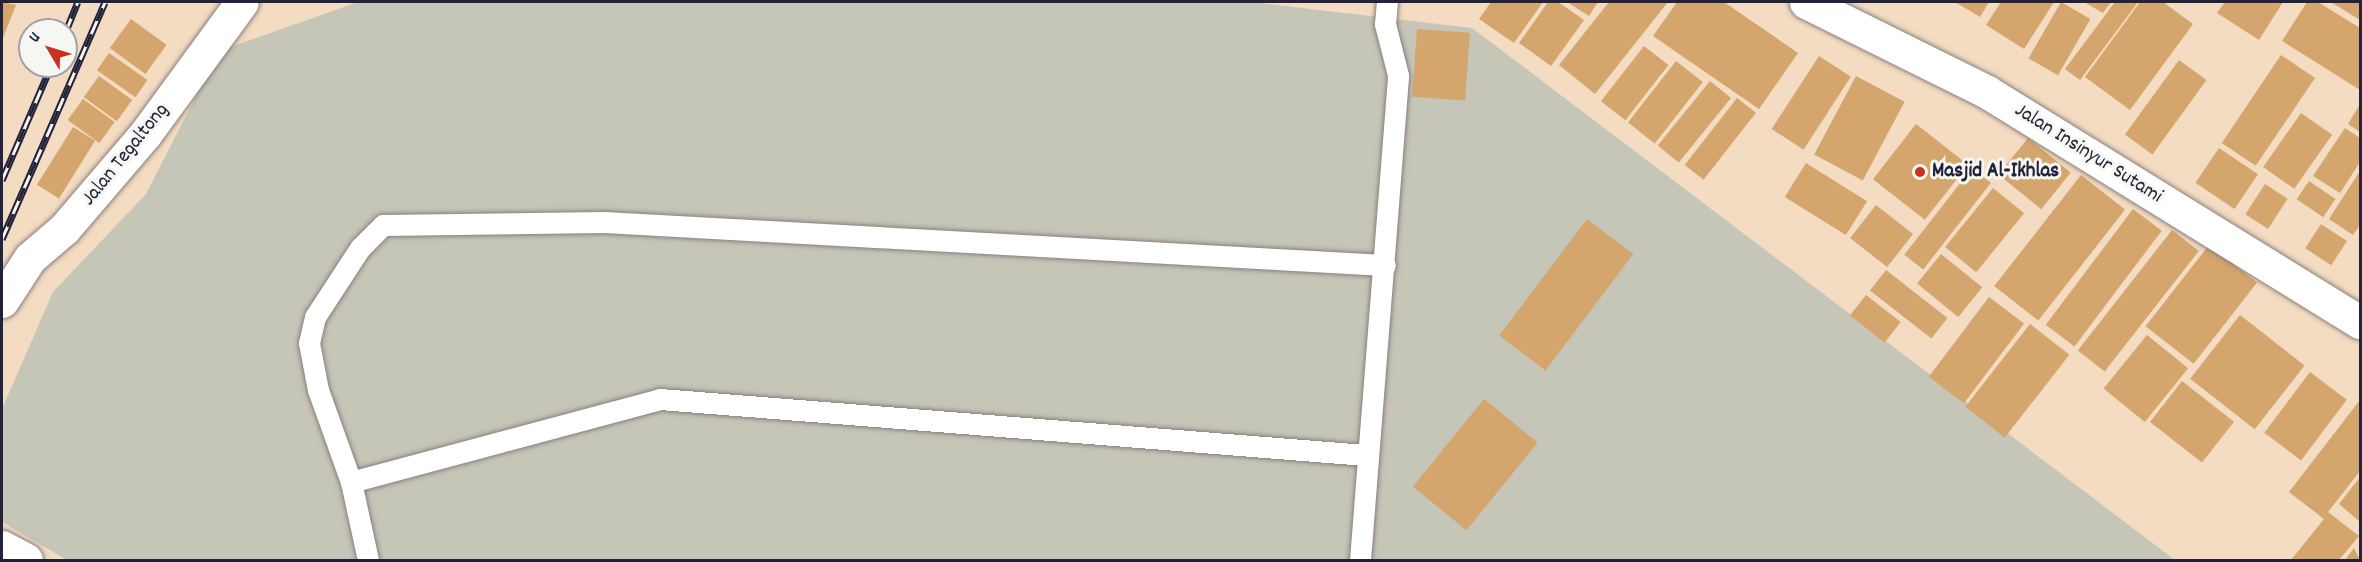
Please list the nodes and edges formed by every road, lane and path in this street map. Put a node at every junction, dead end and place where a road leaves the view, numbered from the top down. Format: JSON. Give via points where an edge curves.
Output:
{"nodes":[{"id":1,"x":242,"y":2,"type":"edge"},
{"id":2,"x":1387,"y":2,"type":"edge"},
{"id":3,"x":1806,"y":2,"type":"edge"},
{"id":4,"x":1385,"y":265,"type":"junction"},
{"id":5,"x":2,"y":301,"type":"edge"},
{"id":6,"x":2361,"y":321,"type":"edge"},
{"id":7,"x":1366,"y":455,"type":"junction"},
{"id":8,"x":351,"y":482,"type":"junction"},
{"id":9,"x":2,"y":547,"type":"edge"},
{"id":10,"x":26,"y":561,"type":"edge"},
{"id":11,"x":368,"y":561,"type":"edge"},
{"id":12,"x":1360,"y":561,"type":"edge"}],
"edges":[{"from":1,"to":5,"type":"street","name":"Jalan Tegaltong","via":[[146,133],[64,229],[30,258]]},
{"from":2,"to":4,"type":"lane","via":[[1385,24],[1398,75]]},
{"from":3,"to":6,"type":"street","name":"Jalan Insinyur Sutami","via":[[1987,92]]},
{"from":4,"to":7,"type":"lane"},
{"from":4,"to":8,"type":"lane","via":[[604,222],[383,225],[360,248],[315,317],[309,343],[318,390]]},
{"from":7,"to":8,"type":"lane","via":[[660,399]]},
{"from":7,"to":12,"type":"lane"},
{"from":8,"to":11,"type":"lane"},
{"from":9,"to":10,"type":"street"}]}
